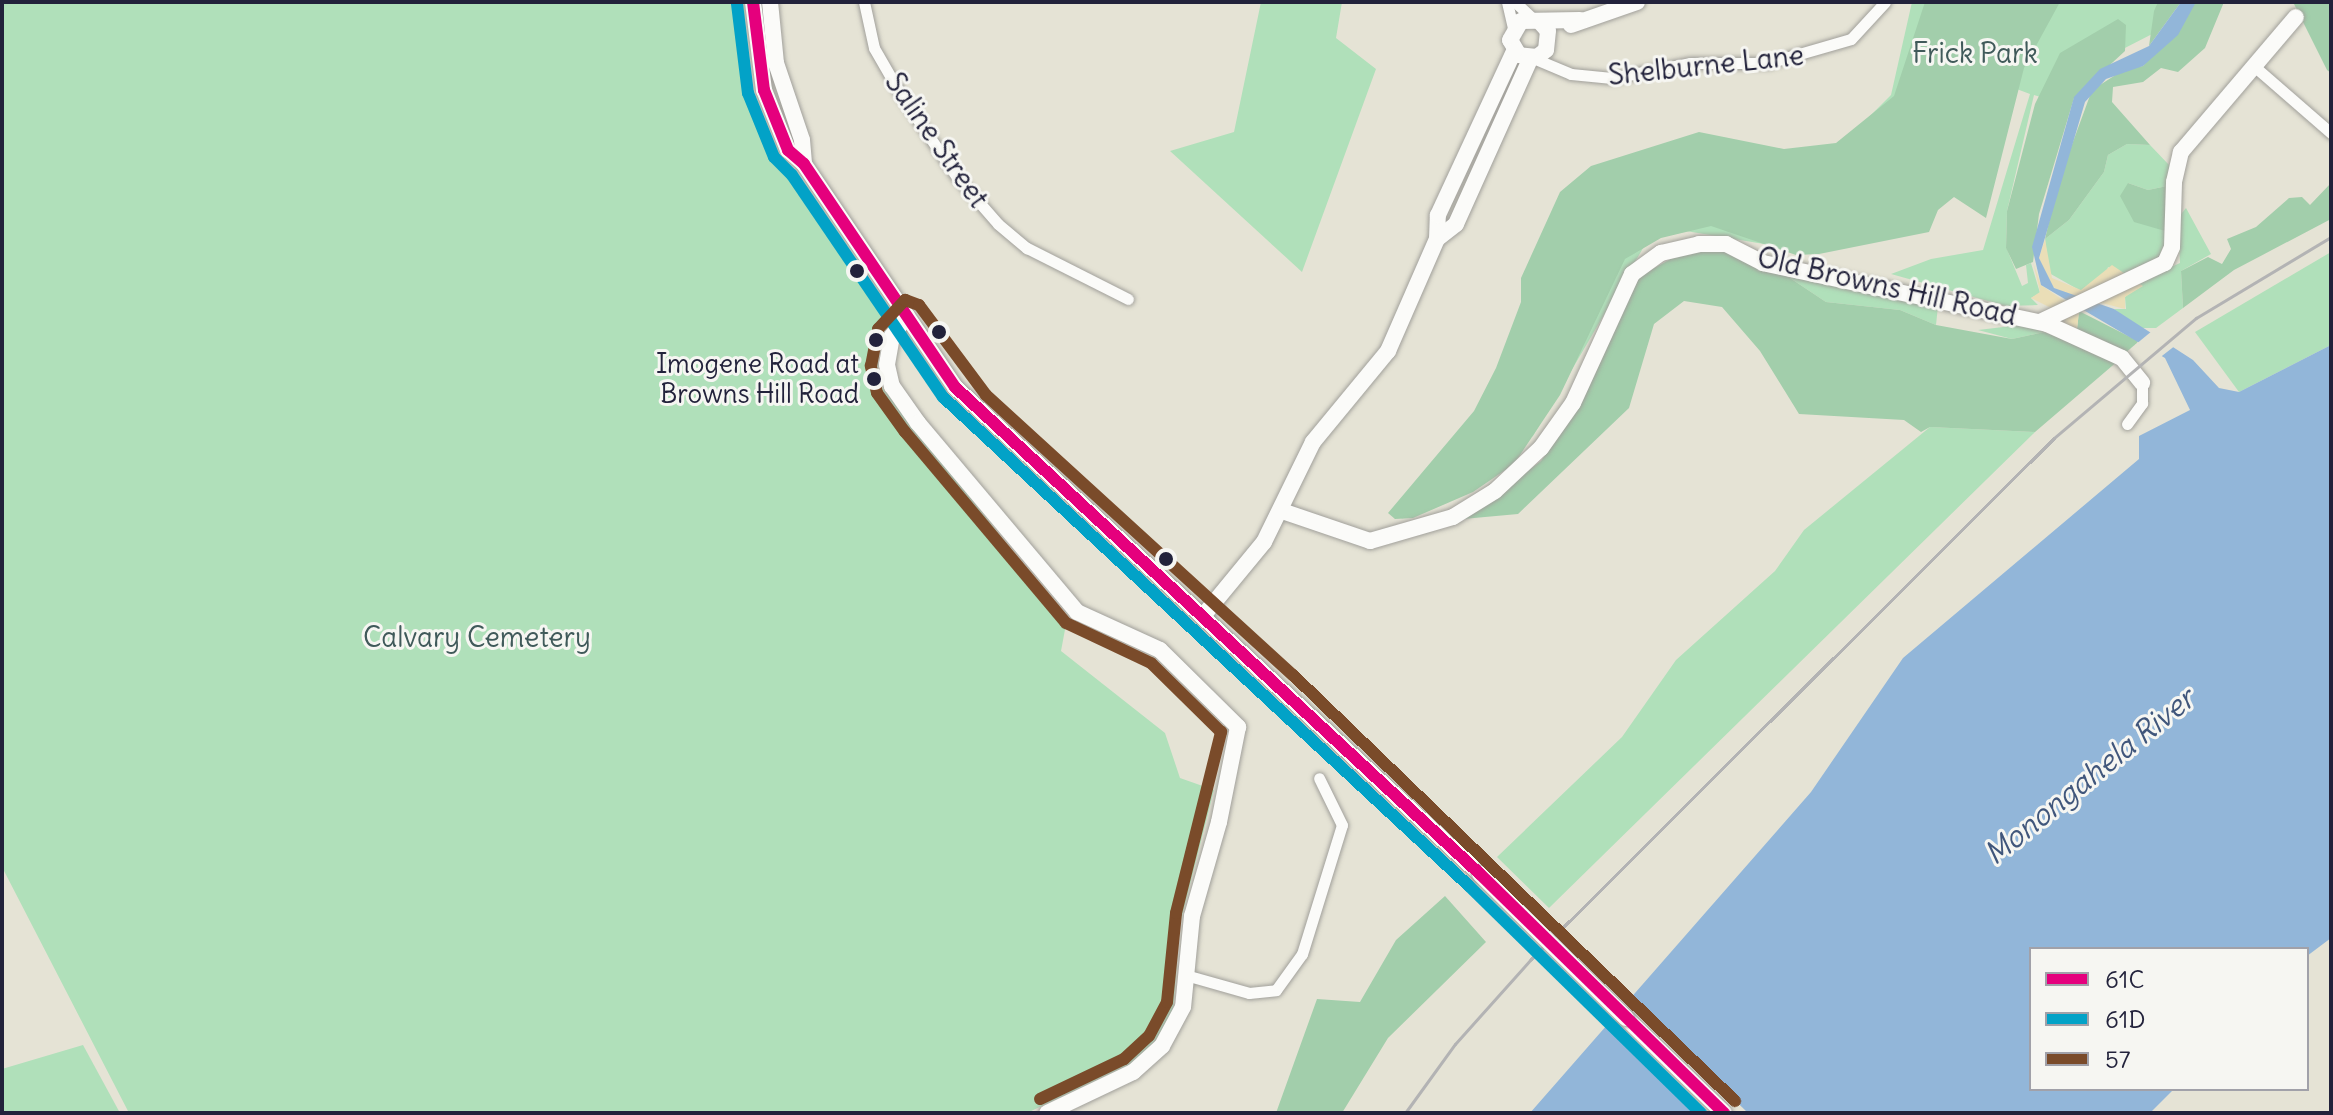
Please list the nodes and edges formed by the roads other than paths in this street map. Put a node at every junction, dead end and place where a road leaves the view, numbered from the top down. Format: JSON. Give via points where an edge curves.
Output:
{"nodes":[{"id":1,"x":753,"y":2,"type":"edge"},
{"id":2,"x":770,"y":2,"type":"edge"},
{"id":3,"x":864,"y":2,"type":"edge"},
{"id":4,"x":1507,"y":2,"type":"edge"},
{"id":5,"x":1515,"y":2,"type":"edge"},
{"id":6,"x":1637,"y":2,"type":"edge"},
{"id":7,"x":1885,"y":2,"type":"edge"},
{"id":8,"x":2296,"y":17,"type":"dead end"},
{"id":9,"x":1536,"y":20,"type":"junction"},
{"id":10,"x":1580,"y":20,"type":"junction"},
{"id":11,"x":1513,"y":28,"type":"junction"},
{"id":12,"x":1514,"y":51,"type":"junction"},
{"id":13,"x":1540,"y":51,"type":"junction"},
{"id":14,"x":2255,"y":67,"type":"junction"},
{"id":15,"x":2331,"y":133,"type":"edge"},
{"id":16,"x":804,"y":164,"type":"junction"},
{"id":17,"x":1437,"y":239,"type":"junction"},
{"id":18,"x":1128,"y":299,"type":"dead end"},
{"id":19,"x":907,"y":316,"type":"junction"},
{"id":20,"x":2045,"y":320,"type":"junction"},
{"id":21,"x":2142,"y":383,"type":"joint"},
{"id":22,"x":2127,"y":424,"type":"dead end"},
{"id":23,"x":1282,"y":511,"type":"junction"},
{"id":24,"x":1203,"y":616,"type":"junction"},
{"id":25,"x":1319,"y":778,"type":"dead end"},
{"id":26,"x":1189,"y":976,"type":"junction"},
{"id":27,"x":1047,"y":1113,"type":"edge"},
{"id":28,"x":1724,"y":1113,"type":"edge"}],
"edges":[{"from":1,"to":16,"type":"street","via":[[770,109],[788,150]]},
{"from":2,"to":16,"type":"street","via":[[776,63],[802,140]]},
{"from":3,"to":18,"type":"street","name":"Saline Street","via":[[874,48],[901,95],[957,177],[998,224],[1027,248]]},
{"from":4,"to":11,"type":"street"},
{"from":5,"to":9,"type":"street"},
{"from":6,"to":10,"type":"street"},
{"from":7,"to":13,"type":"street","name":"Shelburne Lane","via":[[1851,39],[1800,57],[1690,63],[1612,78],[1556,69]]},
{"from":8,"to":14,"type":"street"},
{"from":9,"to":10,"type":"street"},
{"from":9,"to":11,"type":"street"},
{"from":9,"to":13,"type":"street"},
{"from":10,"to":13,"type":"street"},
{"from":11,"to":12,"type":"street"},
{"from":12,"to":13,"type":"street"},
{"from":12,"to":17,"type":"street","via":[[1438,215]]},
{"from":13,"to":17,"type":"street","via":[[1456,224]]},
{"from":14,"to":15,"type":"street"},
{"from":14,"to":20,"type":"street","via":[[2181,152],[2174,182],[2171,256]]},
{"from":16,"to":19,"type":"street"},
{"from":17,"to":23,"type":"street","via":[[1388,351],[1305,454]]},
{"from":19,"to":24,"type":"street","via":[[955,387]]},
{"from":19,"to":26,"type":"street","via":[[892,336],[887,365],[892,386],[918,423],[1077,612],[1160,650],[1238,727],[1219,822],[1192,916]]},
{"from":20,"to":21,"type":"street","name":"Old Browns Hill Road","via":[[2122,358]]},
{"from":20,"to":23,"type":"street","name":"Old Browns Hill Road","via":[[1763,263],[1726,244],[1661,253],[1632,274],[1573,403],[1541,448],[1495,491],[1453,517],[1370,541]]},
{"from":21,"to":22,"type":"street","name":"Old Browns Hill Road","via":[[2142,403]]},
{"from":23,"to":24,"type":"street","via":[[1264,542]]},
{"from":24,"to":28,"type":"street","bridge":true,"via":[[1480,874]]},
{"from":25,"to":26,"type":"street","via":[[1342,825],[1302,954],[1276,990],[1249,993]]},
{"from":26,"to":27,"type":"street","via":[[1183,1007],[1162,1046],[1106,1088]]}]}
